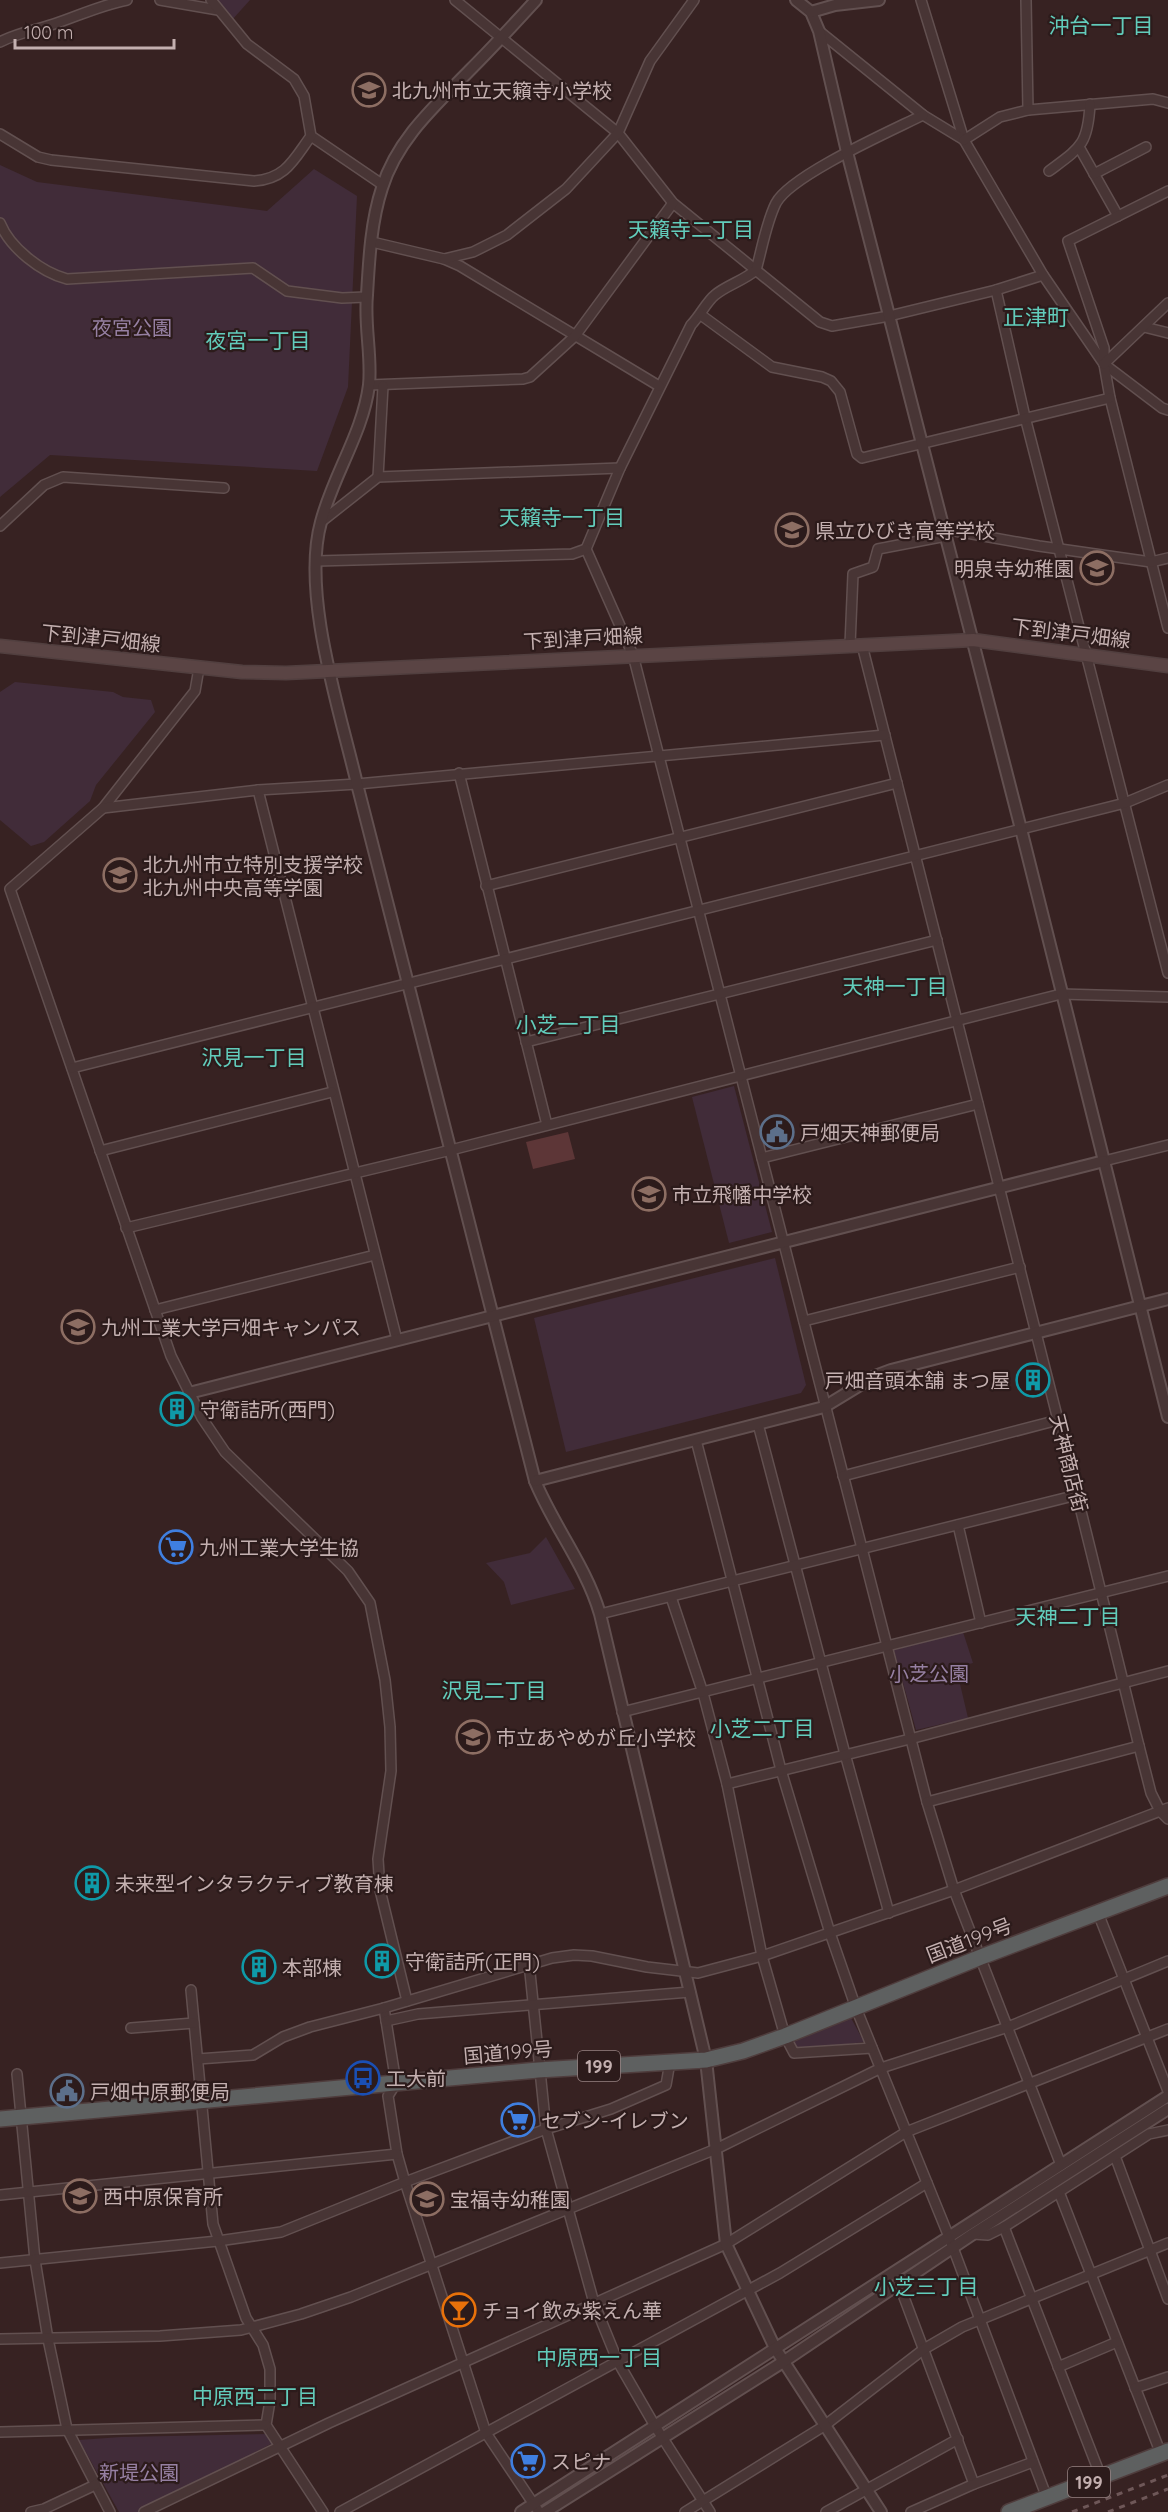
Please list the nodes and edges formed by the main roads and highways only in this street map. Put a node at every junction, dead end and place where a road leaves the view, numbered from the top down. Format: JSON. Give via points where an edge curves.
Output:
{"nodes":[{"id":1,"x":0,"y":646,"type":"edge"},
{"id":2,"x":1168,"y":666,"type":"edge"},
{"id":3,"x":1168,"y":1886,"type":"edge"},
{"id":4,"x":0,"y":2119,"type":"edge"},
{"id":5,"x":1164,"y":2453,"type":"edge"},
{"id":6,"x":1009,"y":2512,"type":"edge"}],
"edges":[{"from":1,"to":2,"type":"main road","name":"下到津戸畑線","via":[[200,668],[286,673],[973,640]]},
{"from":3,"to":4,"type":"highway","name":"国道199号","number":"199","via":[[785,2036],[706,2060],[538,2070]]},
{"from":5,"to":6,"type":"highway","number":"199"}]}
